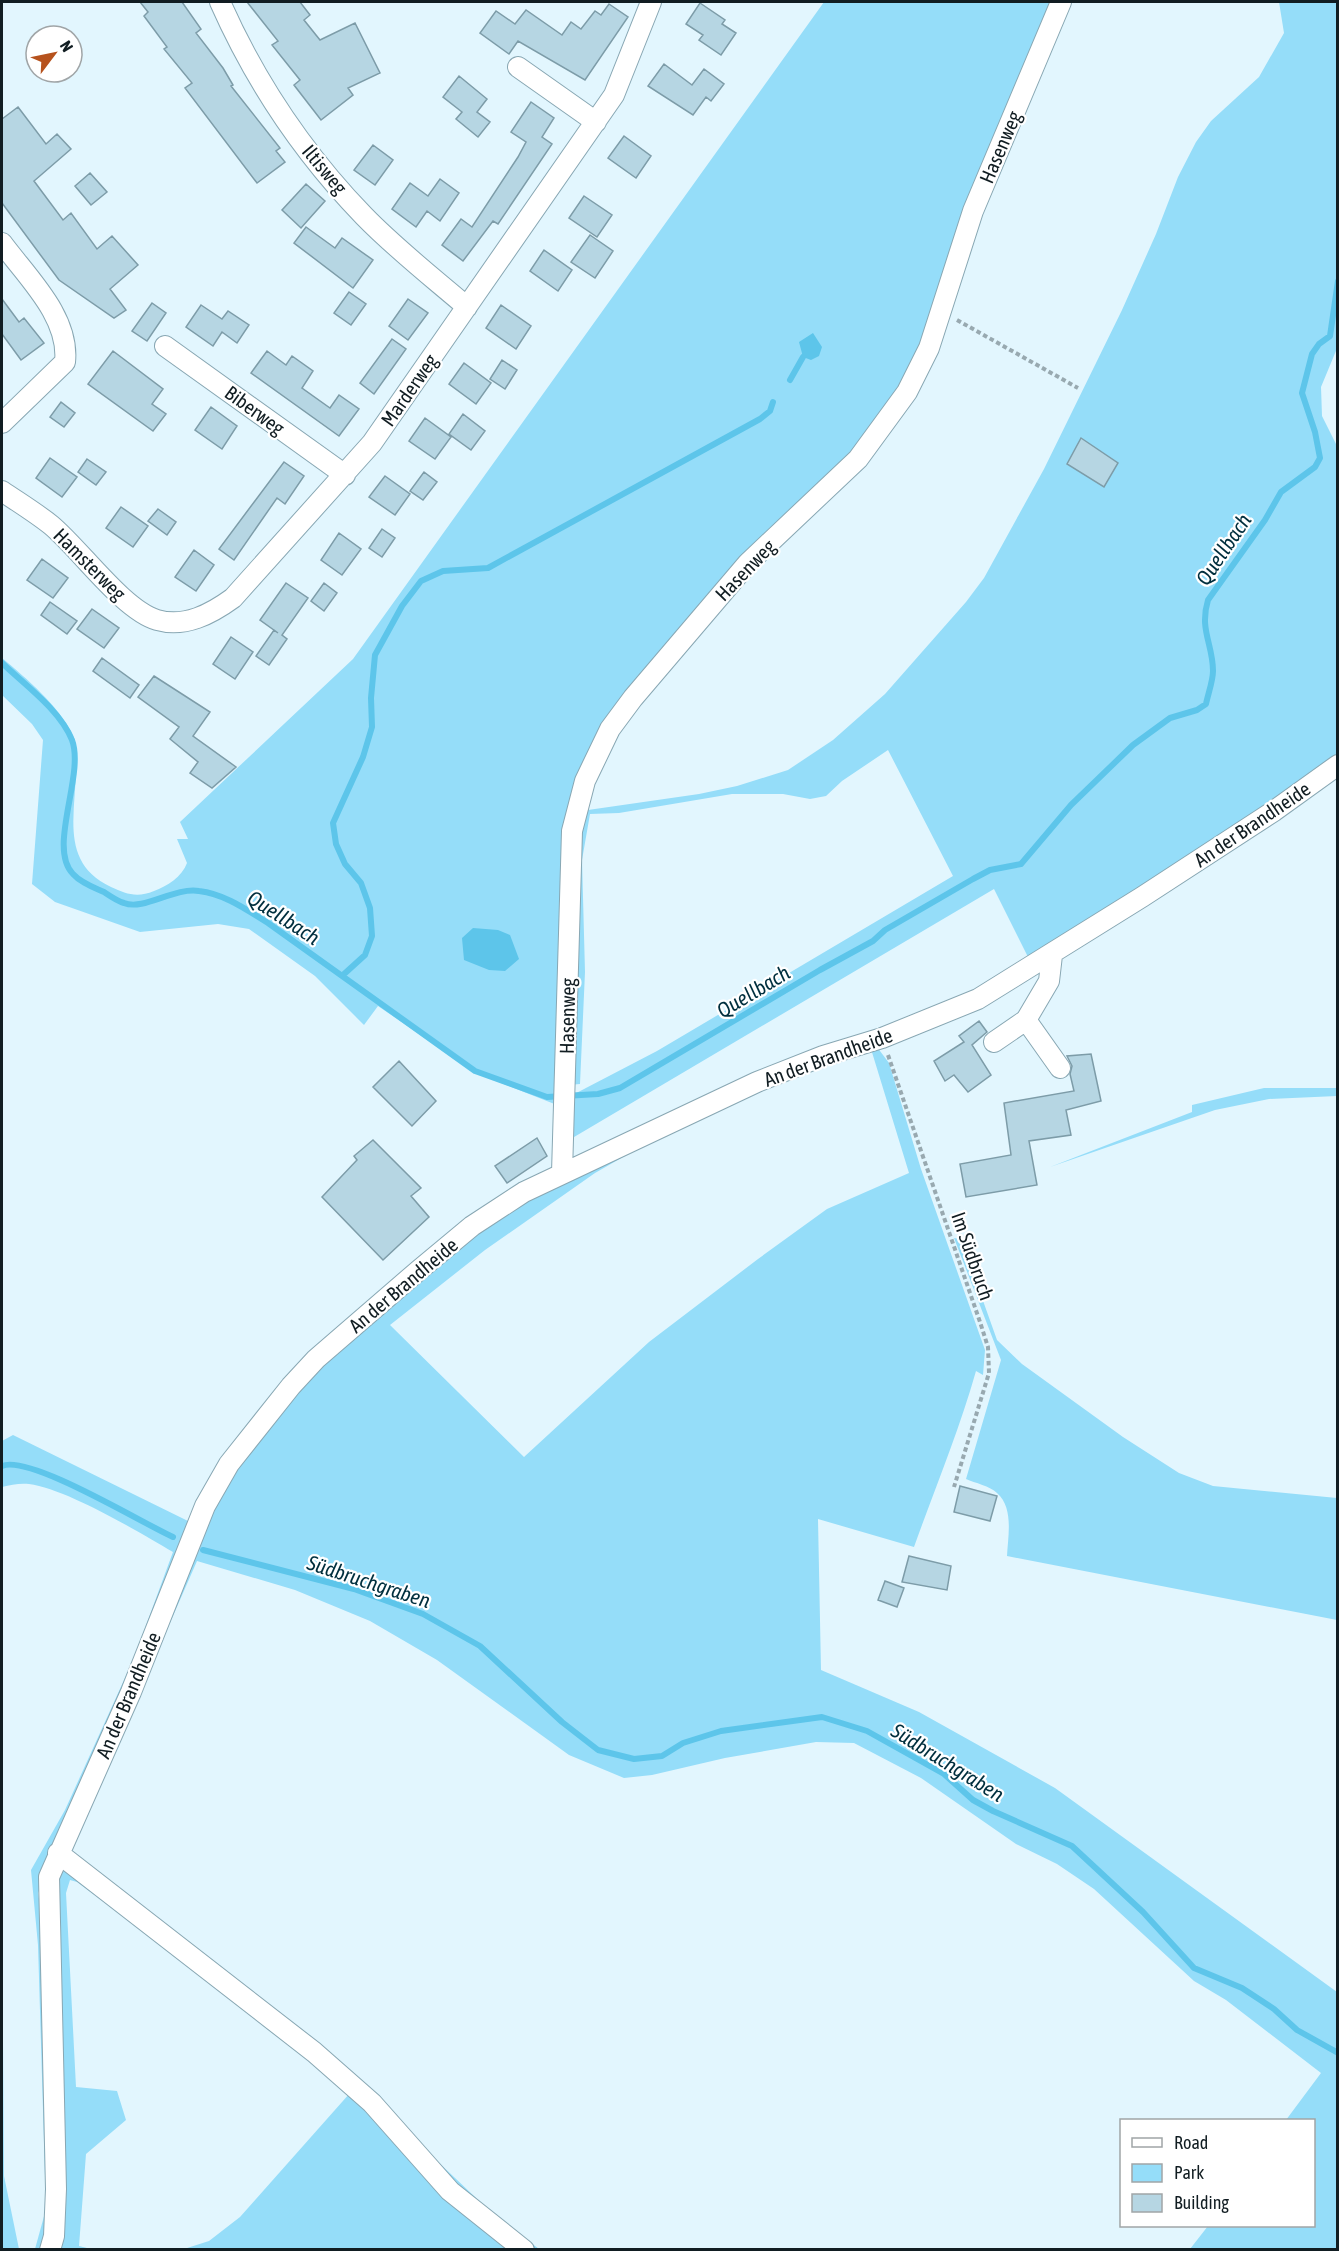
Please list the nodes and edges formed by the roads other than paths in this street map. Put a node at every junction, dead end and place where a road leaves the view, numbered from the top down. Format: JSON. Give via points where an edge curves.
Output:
{"nodes":[{"id":1,"x":220,"y":2,"type":"edge"},
{"id":2,"x":651,"y":2,"type":"edge"},
{"id":3,"x":1061,"y":2,"type":"edge"},
{"id":4,"x":518,"y":68,"type":"dead end"},
{"id":5,"x":596,"y":122,"type":"junction"},
{"id":6,"x":2,"y":243,"type":"edge"},
{"id":7,"x":467,"y":307,"type":"junction"},
{"id":8,"x":165,"y":346,"type":"dead end"},
{"id":9,"x":2,"y":423,"type":"edge"},
{"id":10,"x":345,"y":475,"type":"junction"},
{"id":11,"x":2,"y":491,"type":"edge"},
{"id":12,"x":185,"y":622,"type":"joint"},
{"id":13,"x":1338,"y":765,"type":"edge"},
{"id":14,"x":1052,"y":955,"type":"junction"},
{"id":15,"x":1026,"y":1020,"type":"junction"},
{"id":16,"x":994,"y":1042,"type":"dead end"},
{"id":17,"x":1060,"y":1068,"type":"dead end"},
{"id":18,"x":562,"y":1173,"type":"junction"},
{"id":19,"x":58,"y":1852,"type":"junction"},
{"id":20,"x":50,"y":2250,"type":"edge"},
{"id":21,"x":524,"y":2250,"type":"edge"}],
"edges":[{"from":1,"to":7,"type":"street","name":"Iltisweg","via":[[237,40],[308,151],[364,216]]},
{"from":2,"to":5,"type":"street","name":"Marderweg","via":[[614,95]]},
{"from":3,"to":18,"type":"street","name":"Hasenweg","via":[[973,211],[928,348],[908,392],[858,459],[748,563],[663,660],[610,729],[585,781],[572,831]]},
{"from":4,"to":5,"type":"street"},
{"from":5,"to":7,"type":"street","name":"Marderweg"},
{"from":6,"to":9,"type":"street","via":[[49,307],[65,337],[66,350],[65,362]]},
{"from":7,"to":10,"type":"street","name":"Marderweg","via":[[372,443]]},
{"from":8,"to":10,"type":"street","name":"Biberweg"},
{"from":10,"to":12,"type":"street","name":"Marderweg","via":[[233,598],[212,614]]},
{"from":11,"to":12,"type":"street","name":"Hamsterweg","via":[[51,525],[130,604],[156,620]]},
{"from":13,"to":14,"type":"street","name":"An der Brandheide"},
{"from":14,"to":15,"type":"street","via":[[1049,981]]},
{"from":14,"to":18,"type":"street","name":"An der Brandheide","via":[[978,999],[757,1082]]},
{"from":15,"to":16,"type":"street"},
{"from":15,"to":17,"type":"street"},
{"from":18,"to":19,"type":"street","name":"An der Brandheide","via":[[472,1226],[316,1359],[264,1417],[229,1464],[189,1542],[131,1692]]},
{"from":19,"to":20,"type":"street","name":"An der Brandheide","via":[[49,1877],[56,2189]]},
{"from":19,"to":21,"type":"street","via":[[314,2052],[372,2103],[450,2191]]}]}
